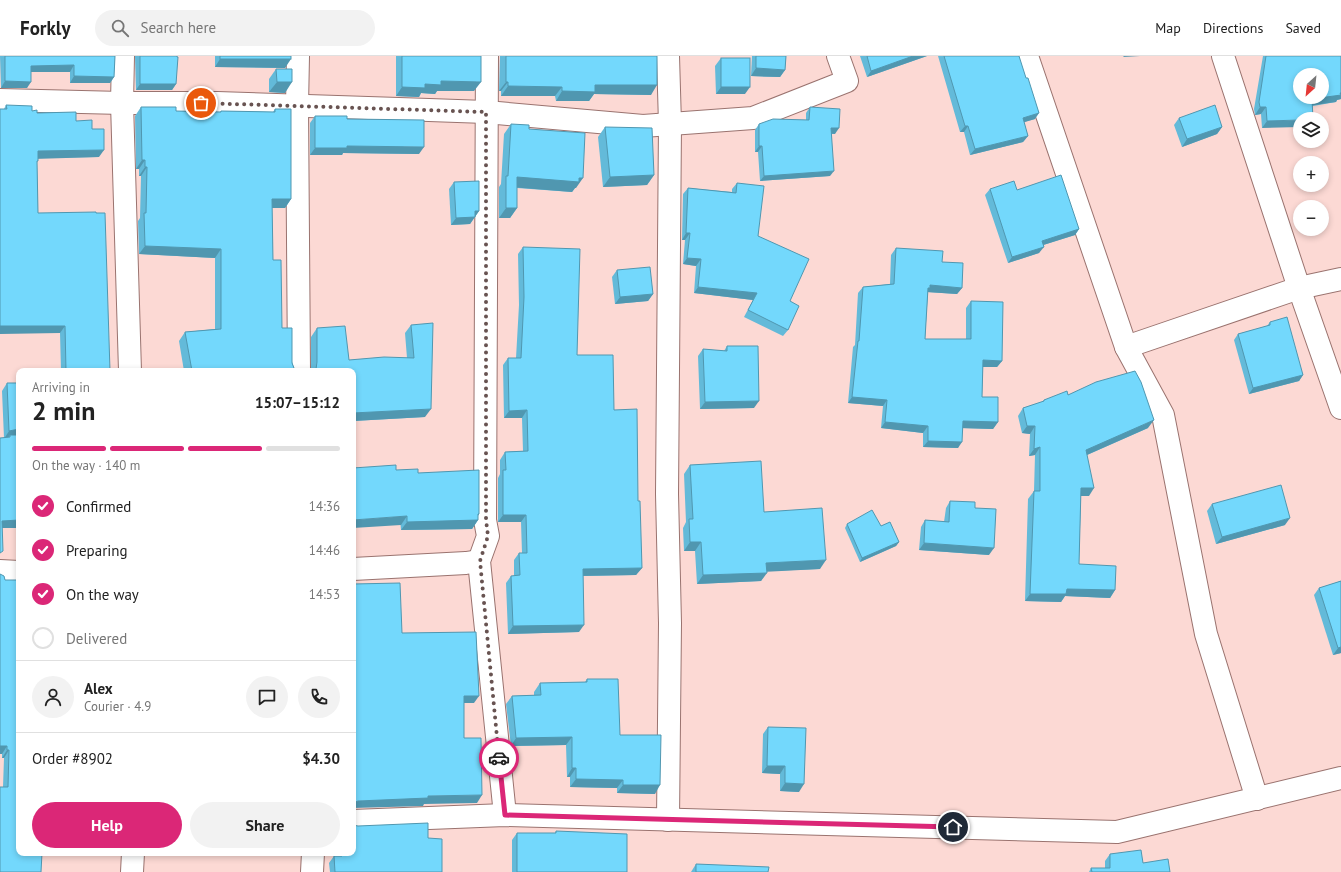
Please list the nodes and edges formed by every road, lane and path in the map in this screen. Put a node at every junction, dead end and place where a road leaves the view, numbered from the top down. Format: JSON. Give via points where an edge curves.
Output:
{"nodes":[{"id":1,"x":123,"y":56,"type":"edge"},
{"id":2,"x":298,"y":56,"type":"edge"},
{"id":3,"x":487,"y":56,"type":"edge"},
{"id":4,"x":668,"y":56,"type":"edge"},
{"id":5,"x":838,"y":56,"type":"edge"},
{"id":6,"x":1027,"y":56,"type":"edge"},
{"id":7,"x":1223,"y":56,"type":"edge"},
{"id":8,"x":0,"y":100,"type":"edge"},
{"id":9,"x":122,"y":103,"type":"junction"},
{"id":10,"x":297,"y":106,"type":"junction"},
{"id":11,"x":486,"y":112,"type":"junction"},
{"id":12,"x":670,"y":124,"type":"junction"},
{"id":13,"x":1341,"y":279,"type":"edge"},
{"id":14,"x":1299,"y":288,"type":"junction"},
{"id":15,"x":1126,"y":347,"type":"junction"},
{"id":16,"x":130,"y":368,"type":"edge"},
{"id":17,"x":299,"y":368,"type":"edge"},
{"id":18,"x":1341,"y":408,"type":"edge"},
{"id":19,"x":480,"y":561,"type":"junction"},
{"id":20,"x":356,"y":569,"type":"edge"},
{"id":21,"x":0,"y":571,"type":"edge"},
{"id":22,"x":16,"y":572,"type":"edge"},
{"id":23,"x":1341,"y":778,"type":"edge"},
{"id":24,"x":1257,"y":799,"type":"junction"},
{"id":25,"x":505,"y":815,"type":"junction"},
{"id":26,"x":668,"y":820,"type":"junction"},
{"id":27,"x":356,"y":821,"type":"edge"},
{"id":28,"x":133,"y":856,"type":"edge"},
{"id":29,"x":313,"y":856,"type":"edge"},
{"id":30,"x":132,"y":872,"type":"edge"},
{"id":31,"x":312,"y":872,"type":"edge"}],
"edges":[{"from":1,"to":9,"type":"street"},
{"from":2,"to":10,"type":"street"},
{"from":3,"to":11,"type":"street"},
{"from":4,"to":12,"type":"street"},
{"from":5,"to":12,"type":"street","via":[[847,81],[782,108],[753,118]]},
{"from":6,"to":15,"type":"street"},
{"from":7,"to":14,"type":"street"},
{"from":8,"to":9,"type":"street"},
{"from":9,"to":10,"type":"street"},
{"from":9,"to":16,"type":"street"},
{"from":10,"to":11,"type":"street"},
{"from":10,"to":17,"type":"street"},
{"from":11,"to":12,"type":"street","via":[[643,126]]},
{"from":11,"to":19,"type":"street","via":[[488,536]]},
{"from":12,"to":26,"type":"street"},
{"from":13,"to":14,"type":"street"},
{"from":14,"to":15,"type":"street"},
{"from":14,"to":18,"type":"street"},
{"from":15,"to":24,"type":"street","via":[[1163,415],[1206,634]]},
{"from":19,"to":20,"type":"street"},
{"from":19,"to":25,"type":"street"},
{"from":21,"to":22,"type":"street"},
{"from":23,"to":24,"type":"street"},
{"from":24,"to":26,"type":"street","via":[[1117,832]]},
{"from":25,"to":26,"type":"street"},
{"from":25,"to":27,"type":"street"},
{"from":28,"to":30,"type":"street"},
{"from":29,"to":31,"type":"street"}]}
